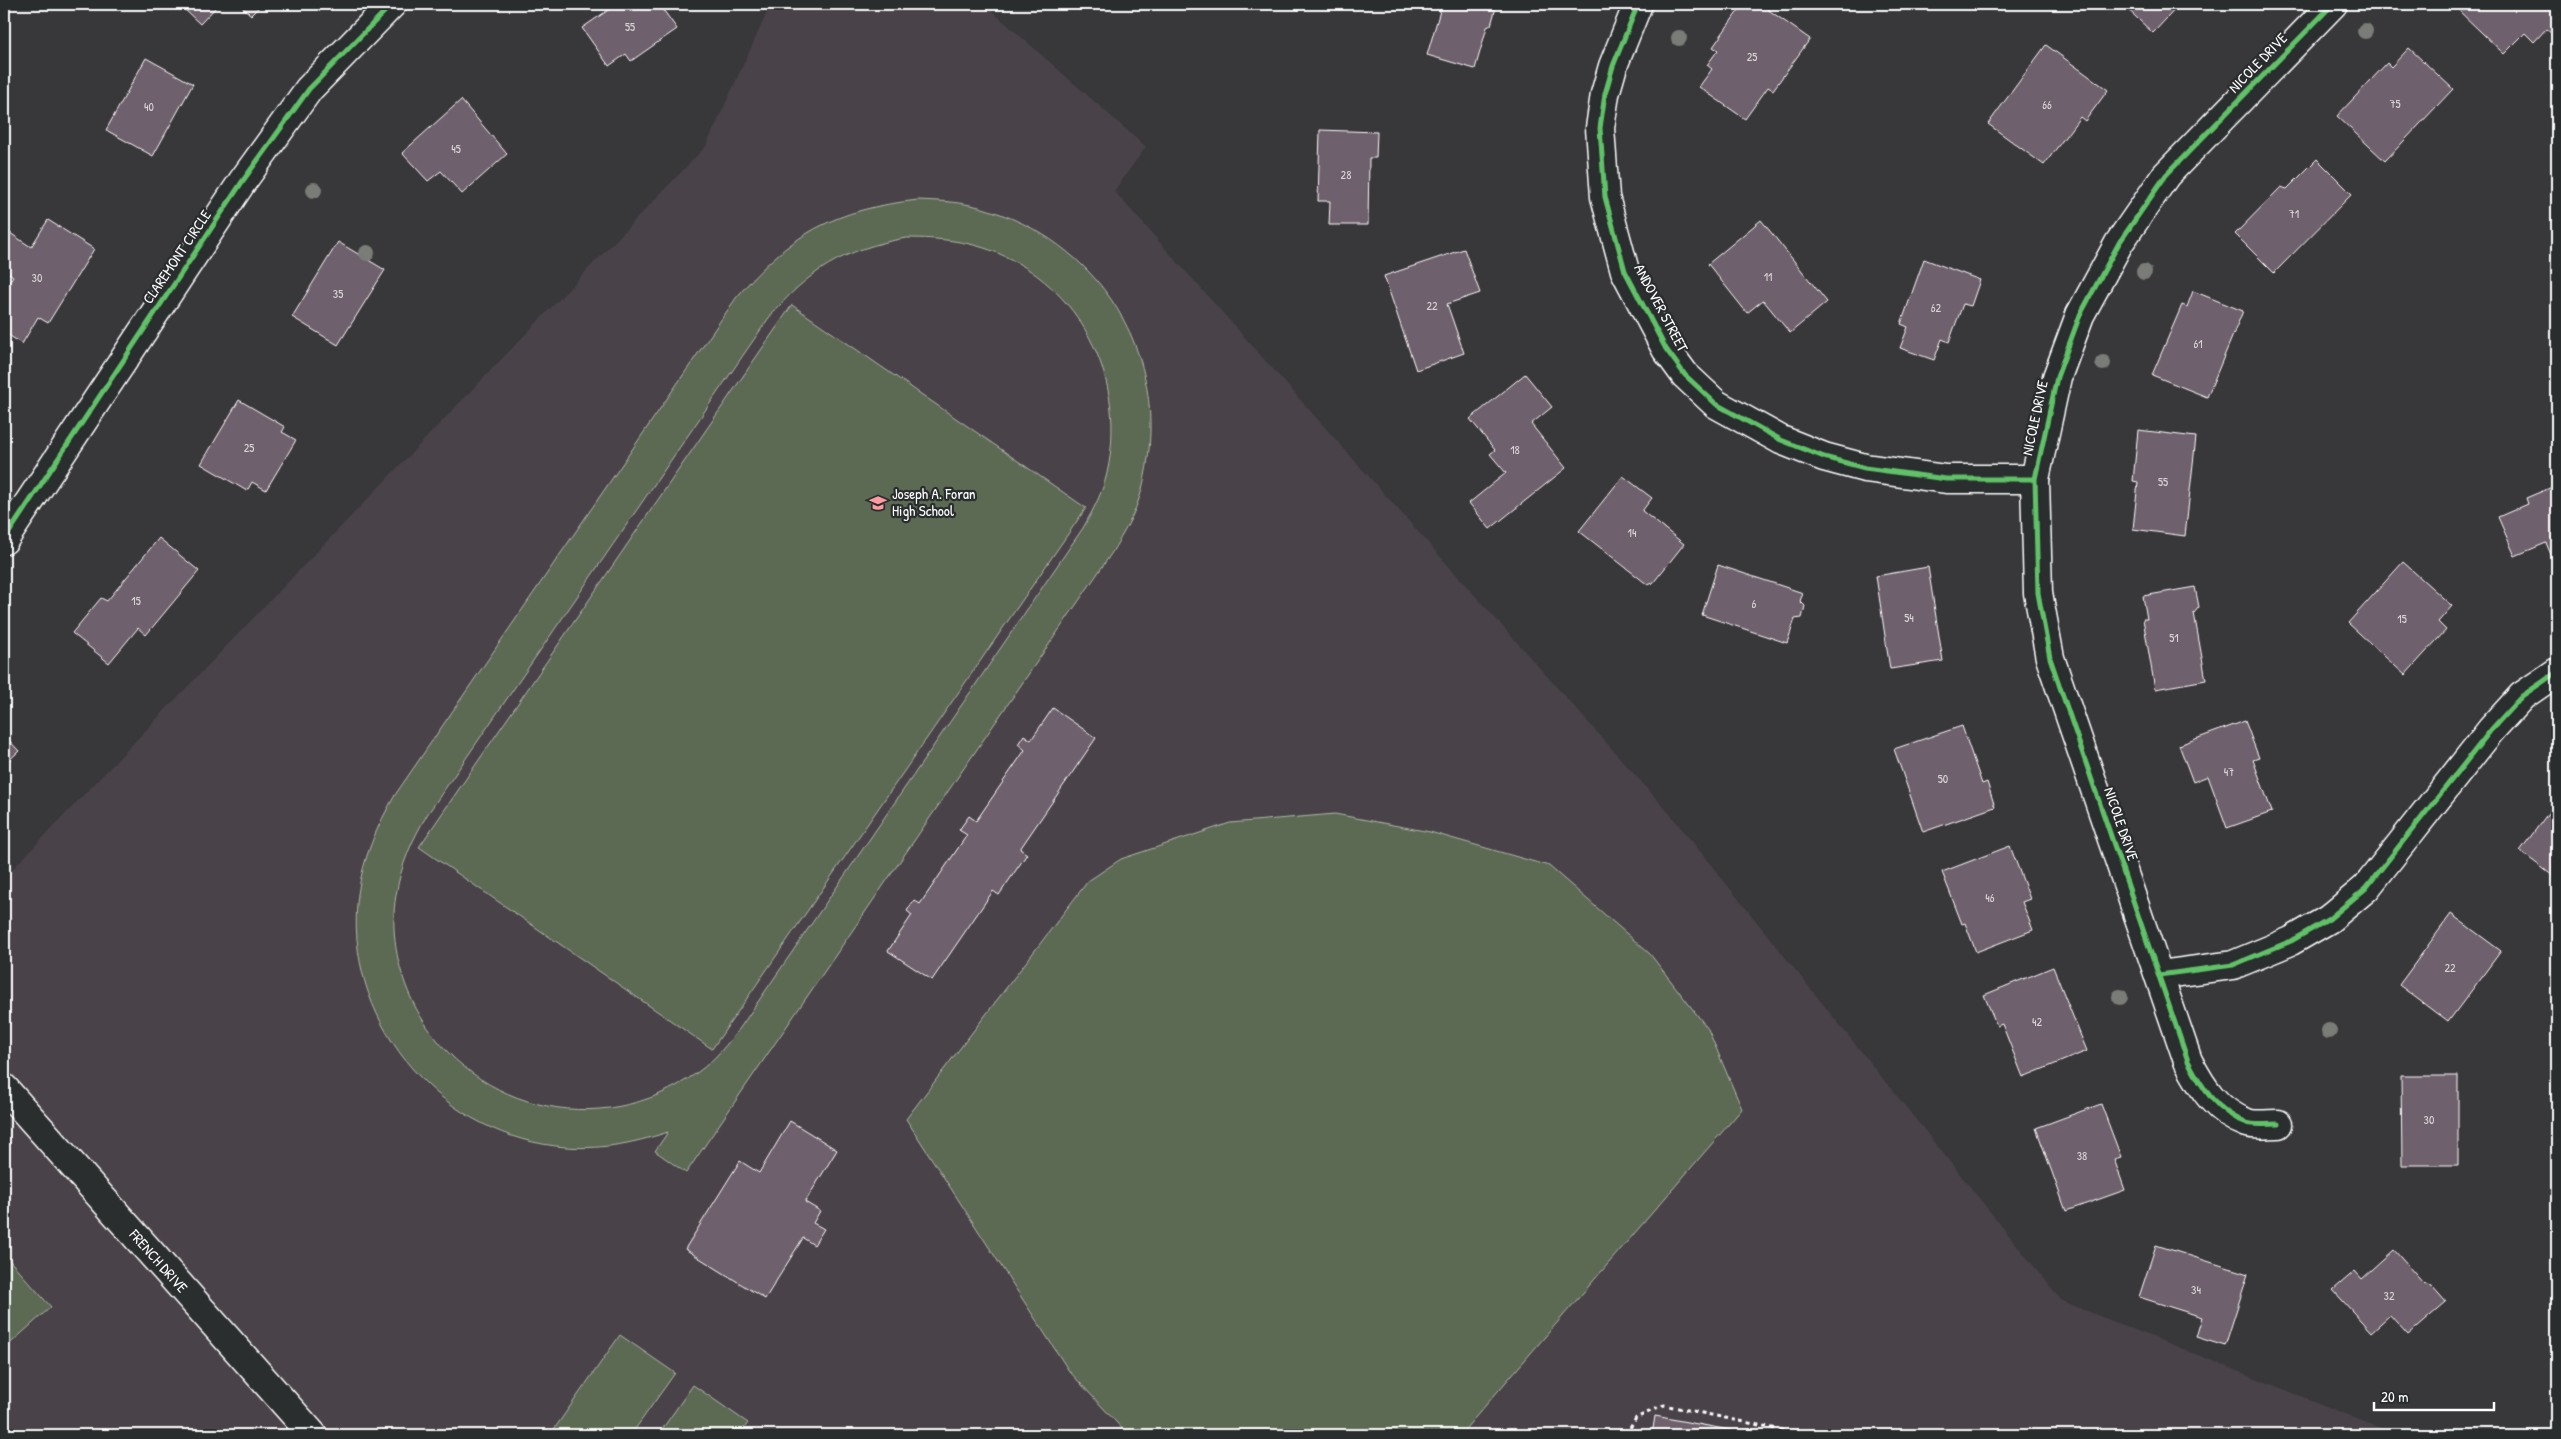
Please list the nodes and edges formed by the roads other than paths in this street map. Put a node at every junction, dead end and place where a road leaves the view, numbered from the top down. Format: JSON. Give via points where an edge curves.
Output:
{"nodes":[{"id":1,"x":392,"y":4,"type":"edge"},
{"id":2,"x":1638,"y":4,"type":"edge"},
{"id":3,"x":2333,"y":4,"type":"edge"},
{"id":4,"x":2035,"y":479,"type":"junction"},
{"id":5,"x":4,"y":540,"type":"edge"},
{"id":6,"x":2557,"y":672,"type":"edge"},
{"id":7,"x":2159,"y":975,"type":"junction"},
{"id":8,"x":4,"y":1088,"type":"edge"},
{"id":9,"x":2278,"y":1124,"type":"dead end"},
{"id":10,"x":313,"y":1435,"type":"edge"}],
"edges":[{"from":1,"to":5,"type":"street","name":"CLAREMONT CIRCLE","via":[[303,97],[242,182]]},
{"from":2,"to":4,"type":"street","name":"ANDOVER STREET","via":[[1605,94],[1600,128],[1605,197],[1625,271],[1666,349],[1685,375],[1716,404],[1781,440],[1824,457],[1866,468],[1946,479]]},
{"from":3,"to":4,"type":"street","name":"NICOLE DRIVE","via":[[2166,175],[2119,243],[2080,315],[2056,377]]},
{"from":4,"to":7,"type":"street","name":"NICOLE DRIVE","via":[[2038,593],[2050,658]]},
{"from":6,"to":7,"type":"street","via":[[2522,696],[2491,730],[2366,888],[2329,919],[2291,941],[2233,965]]},
{"from":7,"to":9,"type":"street","name":"NICOLE DRIVE","via":[[2188,1061],[2204,1090],[2223,1110],[2248,1124]]},
{"from":8,"to":10,"type":"street","name":"FRENCH DRIVE"}]}
